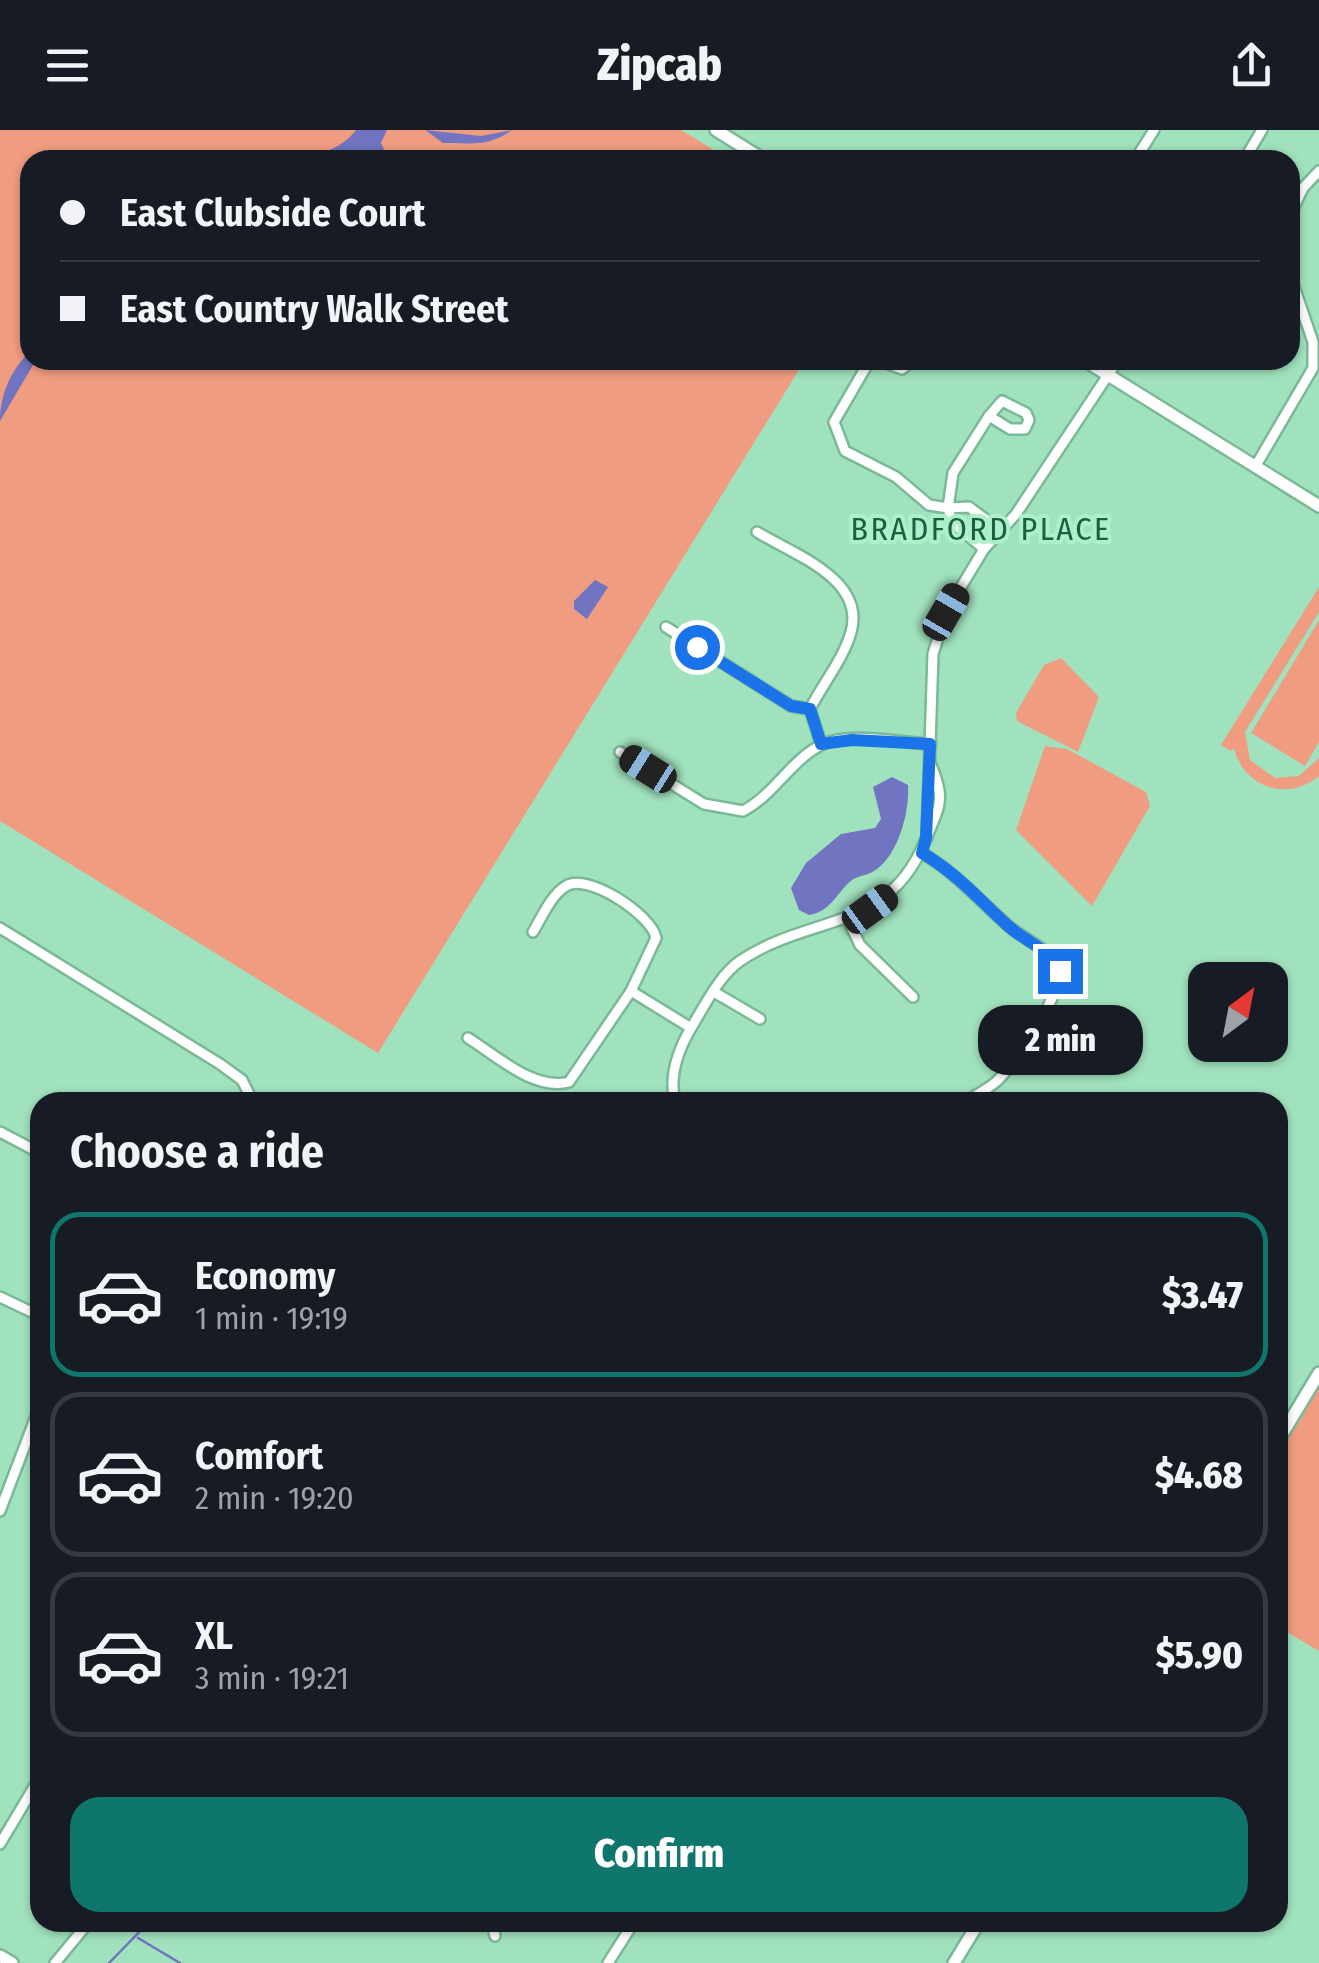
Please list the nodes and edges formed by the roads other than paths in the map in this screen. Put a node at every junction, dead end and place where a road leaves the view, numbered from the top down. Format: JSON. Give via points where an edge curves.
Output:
{"nodes":[{"id":1,"x":716,"y":130,"type":"edge"},
{"id":2,"x":748,"y":150,"type":"edge"},
{"id":3,"x":1319,"y":171,"type":"edge"},
{"id":4,"x":1300,"y":194,"type":"edge"},
{"id":5,"x":1300,"y":299,"type":"edge"},
{"id":6,"x":1316,"y":338,"type":"edge"},
{"id":7,"x":864,"y":370,"type":"edge"},
{"id":8,"x":1100,"y":370,"type":"edge"},
{"id":9,"x":1111,"y":370,"type":"edge"},
{"id":10,"x":1108,"y":375,"type":"junction"},
{"id":11,"x":989,"y":416,"type":"dead end"},
{"id":12,"x":1255,"y":466,"type":"junction"},
{"id":13,"x":1319,"y":506,"type":"edge"},
{"id":14,"x":948,"y":508,"type":"junction"},
{"id":15,"x":1000,"y":530,"type":"junction"},
{"id":16,"x":757,"y":532,"type":"dead end"},
{"id":17,"x":984,"y":549,"type":"junction"},
{"id":18,"x":862,"y":594,"type":"dead end"},
{"id":19,"x":850,"y":598,"type":"junction"},
{"id":20,"x":666,"y":627,"type":"dead end"},
{"id":21,"x":810,"y":709,"type":"junction"},
{"id":22,"x":821,"y":744,"type":"junction"},
{"id":23,"x":930,"y":744,"type":"junction"},
{"id":24,"x":620,"y":752,"type":"dead end"},
{"id":25,"x":930,"y":762,"type":"junction"},
{"id":26,"x":926,"y":838,"type":"junction"},
{"id":27,"x":922,"y":853,"type":"junction"},
{"id":28,"x":847,"y":918,"type":"junction"},
{"id":29,"x":0,"y":928,"type":"edge"},
{"id":30,"x":533,"y":932,"type":"dead end"},
{"id":31,"x":631,"y":990,"type":"junction"},
{"id":32,"x":714,"y":992,"type":"junction"},
{"id":33,"x":913,"y":996,"type":"dead end"},
{"id":34,"x":760,"y":1020,"type":"dead end"},
{"id":35,"x":691,"y":1028,"type":"junction"},
{"id":36,"x":468,"y":1038,"type":"dead end"},
{"id":37,"x":248,"y":1092,"type":"edge"},
{"id":38,"x":674,"y":1092,"type":"edge"},
{"id":39,"x":979,"y":1092,"type":"edge"},
{"id":40,"x":0,"y":1132,"type":"edge"},
{"id":41,"x":30,"y":1148,"type":"edge"},
{"id":42,"x":0,"y":1297,"type":"edge"},
{"id":43,"x":30,"y":1311,"type":"edge"},
{"id":44,"x":1319,"y":1374,"type":"edge"},
{"id":45,"x":1288,"y":1425,"type":"edge"},
{"id":46,"x":30,"y":1432,"type":"edge"},
{"id":47,"x":0,"y":1511,"type":"edge"},
{"id":48,"x":30,"y":1794,"type":"edge"},
{"id":49,"x":0,"y":1844,"type":"edge"},
{"id":50,"x":81,"y":1932,"type":"edge"},
{"id":51,"x":494,"y":1932,"type":"edge"},
{"id":52,"x":628,"y":1932,"type":"edge"},
{"id":53,"x":973,"y":1932,"type":"edge"},
{"id":54,"x":495,"y":1936,"type":"dead end"},
{"id":55,"x":0,"y":1956,"type":"edge"},
{"id":56,"x":12,"y":1963,"type":"edge"},
{"id":57,"x":55,"y":1963,"type":"edge"},
{"id":58,"x":608,"y":1963,"type":"edge"},
{"id":59,"x":954,"y":1963,"type":"edge"}],
"edges":[{"from":1,"to":2,"type":"main road"},
{"from":3,"to":4,"type":"street"},
{"from":5,"to":6,"type":"street"},
{"from":6,"to":12,"type":"street","via":[[1311,376]]},
{"from":7,"to":14,"type":"street","via":[[834,422],[838,441],[929,506]]},
{"from":8,"to":10,"type":"main road"},
{"from":9,"to":10,"type":"street"},
{"from":10,"to":12,"type":"main road"},
{"from":10,"to":15,"type":"street"},
{"from":11,"to":14,"type":"street","via":[[953,474]]},
{"from":12,"to":13,"type":"main road"},
{"from":14,"to":15,"type":"street","via":[[969,507]]},
{"from":14,"to":17,"type":"street","via":[[952,522]]},
{"from":15,"to":17,"type":"street"},
{"from":16,"to":19,"type":"street","via":[[840,583]]},
{"from":17,"to":23,"type":"street","via":[[946,612],[932,654]]},
{"from":18,"to":19,"type":"street"},
{"from":19,"to":21,"type":"street","via":[[851,635]]},
{"from":20,"to":21,"type":"street","via":[[791,706]]},
{"from":21,"to":22,"type":"street"},
{"from":22,"to":23,"type":"street"},
{"from":22,"to":24,"type":"street","via":[[745,817],[704,804]]},
{"from":23,"to":25,"type":"street"},
{"from":25,"to":26,"type":"street"},
{"from":25,"to":26,"type":"street","via":[[941,810]]},
{"from":26,"to":27,"type":"street"},
{"from":27,"to":28,"type":"street","via":[[897,890]]},
{"from":27,"to":39,"type":"street","via":[[952,870],[1060,971],[1018,1054]]},
{"from":28,"to":32,"type":"street","via":[[760,949],[735,964]]},
{"from":28,"to":33,"type":"street","via":[[860,945]]},
{"from":29,"to":37,"type":"street","via":[[220,1064]]},
{"from":30,"to":31,"type":"street","via":[[568,883],[583,881],[604,891],[654,930],[653,952]]},
{"from":31,"to":35,"type":"street"},
{"from":31,"to":36,"type":"street","via":[[569,1082],[554,1086],[532,1078]]},
{"from":32,"to":34,"type":"street"},
{"from":32,"to":35,"type":"street"},
{"from":35,"to":38,"type":"street","via":[[673,1071]]},
{"from":40,"to":41,"type":"street"},
{"from":42,"to":43,"type":"street"},
{"from":44,"to":45,"type":"main road"},
{"from":46,"to":47,"type":"street"},
{"from":48,"to":49,"type":"street"},
{"from":50,"to":57,"type":"street"},
{"from":51,"to":54,"type":"street"},
{"from":52,"to":58,"type":"street"},
{"from":53,"to":59,"type":"main road"},
{"from":55,"to":56,"type":"main road"}]}
